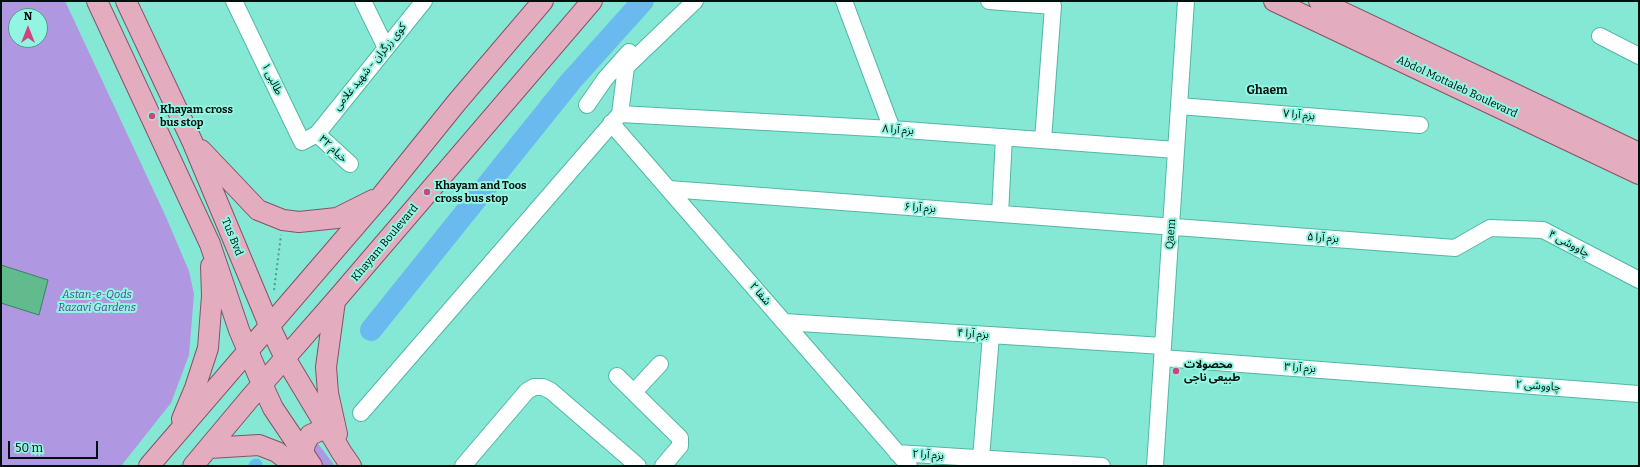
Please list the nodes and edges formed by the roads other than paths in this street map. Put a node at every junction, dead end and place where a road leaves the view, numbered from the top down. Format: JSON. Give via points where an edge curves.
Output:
{"nodes":[{"id":1,"x":97,"y":1,"type":"edge"},
{"id":2,"x":126,"y":1,"type":"edge"},
{"id":3,"x":234,"y":1,"type":"edge"},
{"id":4,"x":364,"y":1,"type":"edge"},
{"id":5,"x":424,"y":1,"type":"edge"},
{"id":6,"x":543,"y":1,"type":"edge"},
{"id":7,"x":592,"y":1,"type":"edge"},
{"id":8,"x":680,"y":1,"type":"edge"},
{"id":9,"x":695,"y":1,"type":"edge"},
{"id":10,"x":844,"y":1,"type":"edge"},
{"id":11,"x":989,"y":1,"type":"edge"},
{"id":12,"x":1186,"y":1,"type":"edge"},
{"id":13,"x":1274,"y":1,"type":"edge"},
{"id":14,"x":1319,"y":1,"type":"edge"},
{"id":15,"x":1600,"y":36,"type":"dead end"},
{"id":16,"x":386,"y":48,"type":"junction"},
{"id":17,"x":1639,"y":56,"type":"edge"},
{"id":18,"x":586,"y":105,"type":"dead end"},
{"id":19,"x":1179,"y":106,"type":"junction"},
{"id":20,"x":615,"y":119,"type":"junction"},
{"id":21,"x":1420,"y":125,"type":"dead end"},
{"id":22,"x":892,"y":129,"type":"junction"},
{"id":23,"x":317,"y":134,"type":"junction"},
{"id":24,"x":1004,"y":137,"type":"junction"},
{"id":25,"x":192,"y":140,"type":"junction"},
{"id":26,"x":1043,"y":140,"type":"junction"},
{"id":27,"x":1176,"y":150,"type":"junction"},
{"id":28,"x":1639,"y":153,"type":"edge"},
{"id":29,"x":350,"y":164,"type":"dead end"},
{"id":30,"x":1639,"y":174,"type":"edge"},
{"id":31,"x":669,"y":189,"type":"junction"},
{"id":32,"x":382,"y":195,"type":"junction"},
{"id":33,"x":1000,"y":214,"type":"junction"},
{"id":34,"x":1171,"y":226,"type":"junction"},
{"id":35,"x":1472,"y":238,"type":"joint"},
{"id":36,"x":210,"y":244,"type":"junction"},
{"id":37,"x":1639,"y":280,"type":"edge"},
{"id":38,"x":335,"y":301,"type":"junction"},
{"id":39,"x":784,"y":322,"type":"junction"},
{"id":40,"x":269,"y":325,"type":"junction"},
{"id":41,"x":991,"y":335,"type":"junction"},
{"id":42,"x":248,"y":351,"type":"junction"},
{"id":43,"x":1163,"y":352,"type":"junction"},
{"id":44,"x":285,"y":358,"type":"junction"},
{"id":45,"x":660,"y":364,"type":"dead end"},
{"id":46,"x":617,"y":376,"type":"dead end"},
{"id":47,"x":1437,"y":378,"type":"joint"},
{"id":48,"x":262,"y":384,"type":"junction"},
{"id":49,"x":634,"y":392,"type":"junction"},
{"id":50,"x":1639,"y":394,"type":"edge"},
{"id":51,"x":362,"y":412,"type":"dead end"},
{"id":52,"x":329,"y":430,"type":"junction"},
{"id":53,"x":176,"y":434,"type":"junction"},
{"id":54,"x":208,"y":448,"type":"junction"},
{"id":55,"x":897,"y":453,"type":"junction"},
{"id":56,"x":981,"y":458,"type":"junction"},
{"id":57,"x":347,"y":460,"type":"edge"},
{"id":58,"x":303,"y":462,"type":"edge"},
{"id":59,"x":149,"y":466,"type":"edge"},
{"id":60,"x":193,"y":466,"type":"edge"},
{"id":61,"x":462,"y":466,"type":"edge"},
{"id":62,"x":638,"y":466,"type":"edge"},
{"id":63,"x":663,"y":466,"type":"edge"},
{"id":64,"x":909,"y":466,"type":"edge"},
{"id":65,"x":1102,"y":466,"type":"edge"},
{"id":66,"x":1155,"y":466,"type":"edge"}],
"edges":[{"from":1,"to":36,"type":"main road"},
{"from":2,"to":25,"type":"main road","name":"Tus Bvd"},
{"from":3,"to":23,"type":"street","name":"طالبی ۱","via":[[302,142]]},
{"from":4,"to":16,"type":"street"},
{"from":5,"to":16,"type":"street","name":"کوی زرگران - شهید غلامی"},
{"from":6,"to":32,"type":"main road"},
{"from":7,"to":38,"type":"main road","name":"Khayam Boulevard"},
{"from":8,"to":18,"type":"street","via":[[619,62]]},
{"from":9,"to":20,"type":"street","via":[[626,67]]},
{"from":10,"to":22,"type":"street"},
{"from":11,"to":26,"type":"street","via":[[1053,6]]},
{"from":12,"to":19,"type":"street","name":"Qaem"},
{"from":13,"to":30,"type":"main road","name":"Abdol Mottaleb Boulevard"},
{"from":14,"to":28,"type":"main road","name":"Abdol Mottaleb Boulevard"},
{"from":15,"to":17,"type":"street"},
{"from":16,"to":23,"type":"street","name":"کوی زرگران - شهید غلامی"},
{"from":19,"to":21,"type":"street","name":"بزم آرا ۷"},
{"from":19,"to":27,"type":"street","name":"Qaem"},
{"from":20,"to":22,"type":"street","name":"بزم آرا ۸"},
{"from":20,"to":31,"type":"street","name":"شفا ۲"},
{"from":20,"to":51,"type":"street"},
{"from":22,"to":24,"type":"street","name":"بزم آرا ۸"},
{"from":23,"to":29,"type":"street","name":"خیام ۳۲"},
{"from":24,"to":26,"type":"street","name":"بزم آرا ۸"},
{"from":24,"to":33,"type":"street"},
{"from":25,"to":32,"type":"main road","via":[[258,210],[283,220],[299,222],[337,218]]},
{"from":25,"to":40,"type":"main road","name":"Tus Bvd"},
{"from":26,"to":27,"type":"street","name":"بزم آرا ۸"},
{"from":27,"to":34,"type":"street","name":"Qaem"},
{"from":31,"to":33,"type":"street","name":"بزم آرا ۶"},
{"from":31,"to":39,"type":"street","name":"شفا ۲"},
{"from":32,"to":40,"type":"main road"},
{"from":33,"to":34,"type":"street","name":"بزم آرا ۶"},
{"from":34,"to":35,"type":"street","name":"بزم آرا ۵","via":[[1455,248]]},
{"from":34,"to":43,"type":"street","name":"Qaem"},
{"from":35,"to":37,"type":"street","name":"چاووشی ۴","via":[[1490,228],[1543,230]]},
{"from":36,"to":42,"type":"main road"},
{"from":36,"to":53,"type":"main road","via":[[212,296],[208,348]]},
{"from":38,"to":44,"type":"main road","name":"Khayam Boulevard"},
{"from":38,"to":57,"type":"main road","via":[[326,367],[328,393]]},
{"from":39,"to":41,"type":"street","name":"بزم آرا ۴"},
{"from":39,"to":55,"type":"street","name":"شفا ۲"},
{"from":40,"to":42,"type":"main road"},
{"from":40,"to":44,"type":"main road","name":"Tus Bvd"},
{"from":41,"to":43,"type":"street","name":"بزم آرا ۴"},
{"from":41,"to":56,"type":"street"},
{"from":42,"to":48,"type":"main road"},
{"from":42,"to":53,"type":"main road"},
{"from":43,"to":47,"type":"street","name":"بزم آرا ۳"},
{"from":43,"to":66,"type":"street","name":"Qaem"},
{"from":44,"to":48,"type":"main road","name":"Khayam Boulevard"},
{"from":44,"to":52,"type":"main road","name":"Tus Bvd"},
{"from":45,"to":49,"type":"street"},
{"from":46,"to":49,"type":"street"},
{"from":47,"to":50,"type":"street","name":"چاووشی ۲"},
{"from":48,"to":54,"type":"main road","name":"Khayam Boulevard"},
{"from":48,"to":58,"type":"main road"},
{"from":49,"to":63,"type":"street","via":[[680,438],[680,446]]},
{"from":52,"to":57,"type":"main road","name":"Tus Bvd"},
{"from":52,"to":58,"type":"main road","via":[[310,435],[305,444]]},
{"from":53,"to":59,"type":"main road"},
{"from":54,"to":58,"type":"main road","via":[[259,445]]},
{"from":54,"to":60,"type":"main road","name":"Khayam Boulevard"},
{"from":55,"to":56,"type":"street","name":"بزم آرا ۲"},
{"from":55,"to":64,"type":"street","name":"شفا ۲"},
{"from":56,"to":65,"type":"street","name":"بزم آرا ۲"},
{"from":61,"to":62,"type":"street","via":[[527,391],[534,387],[543,387],[551,391]]}]}
